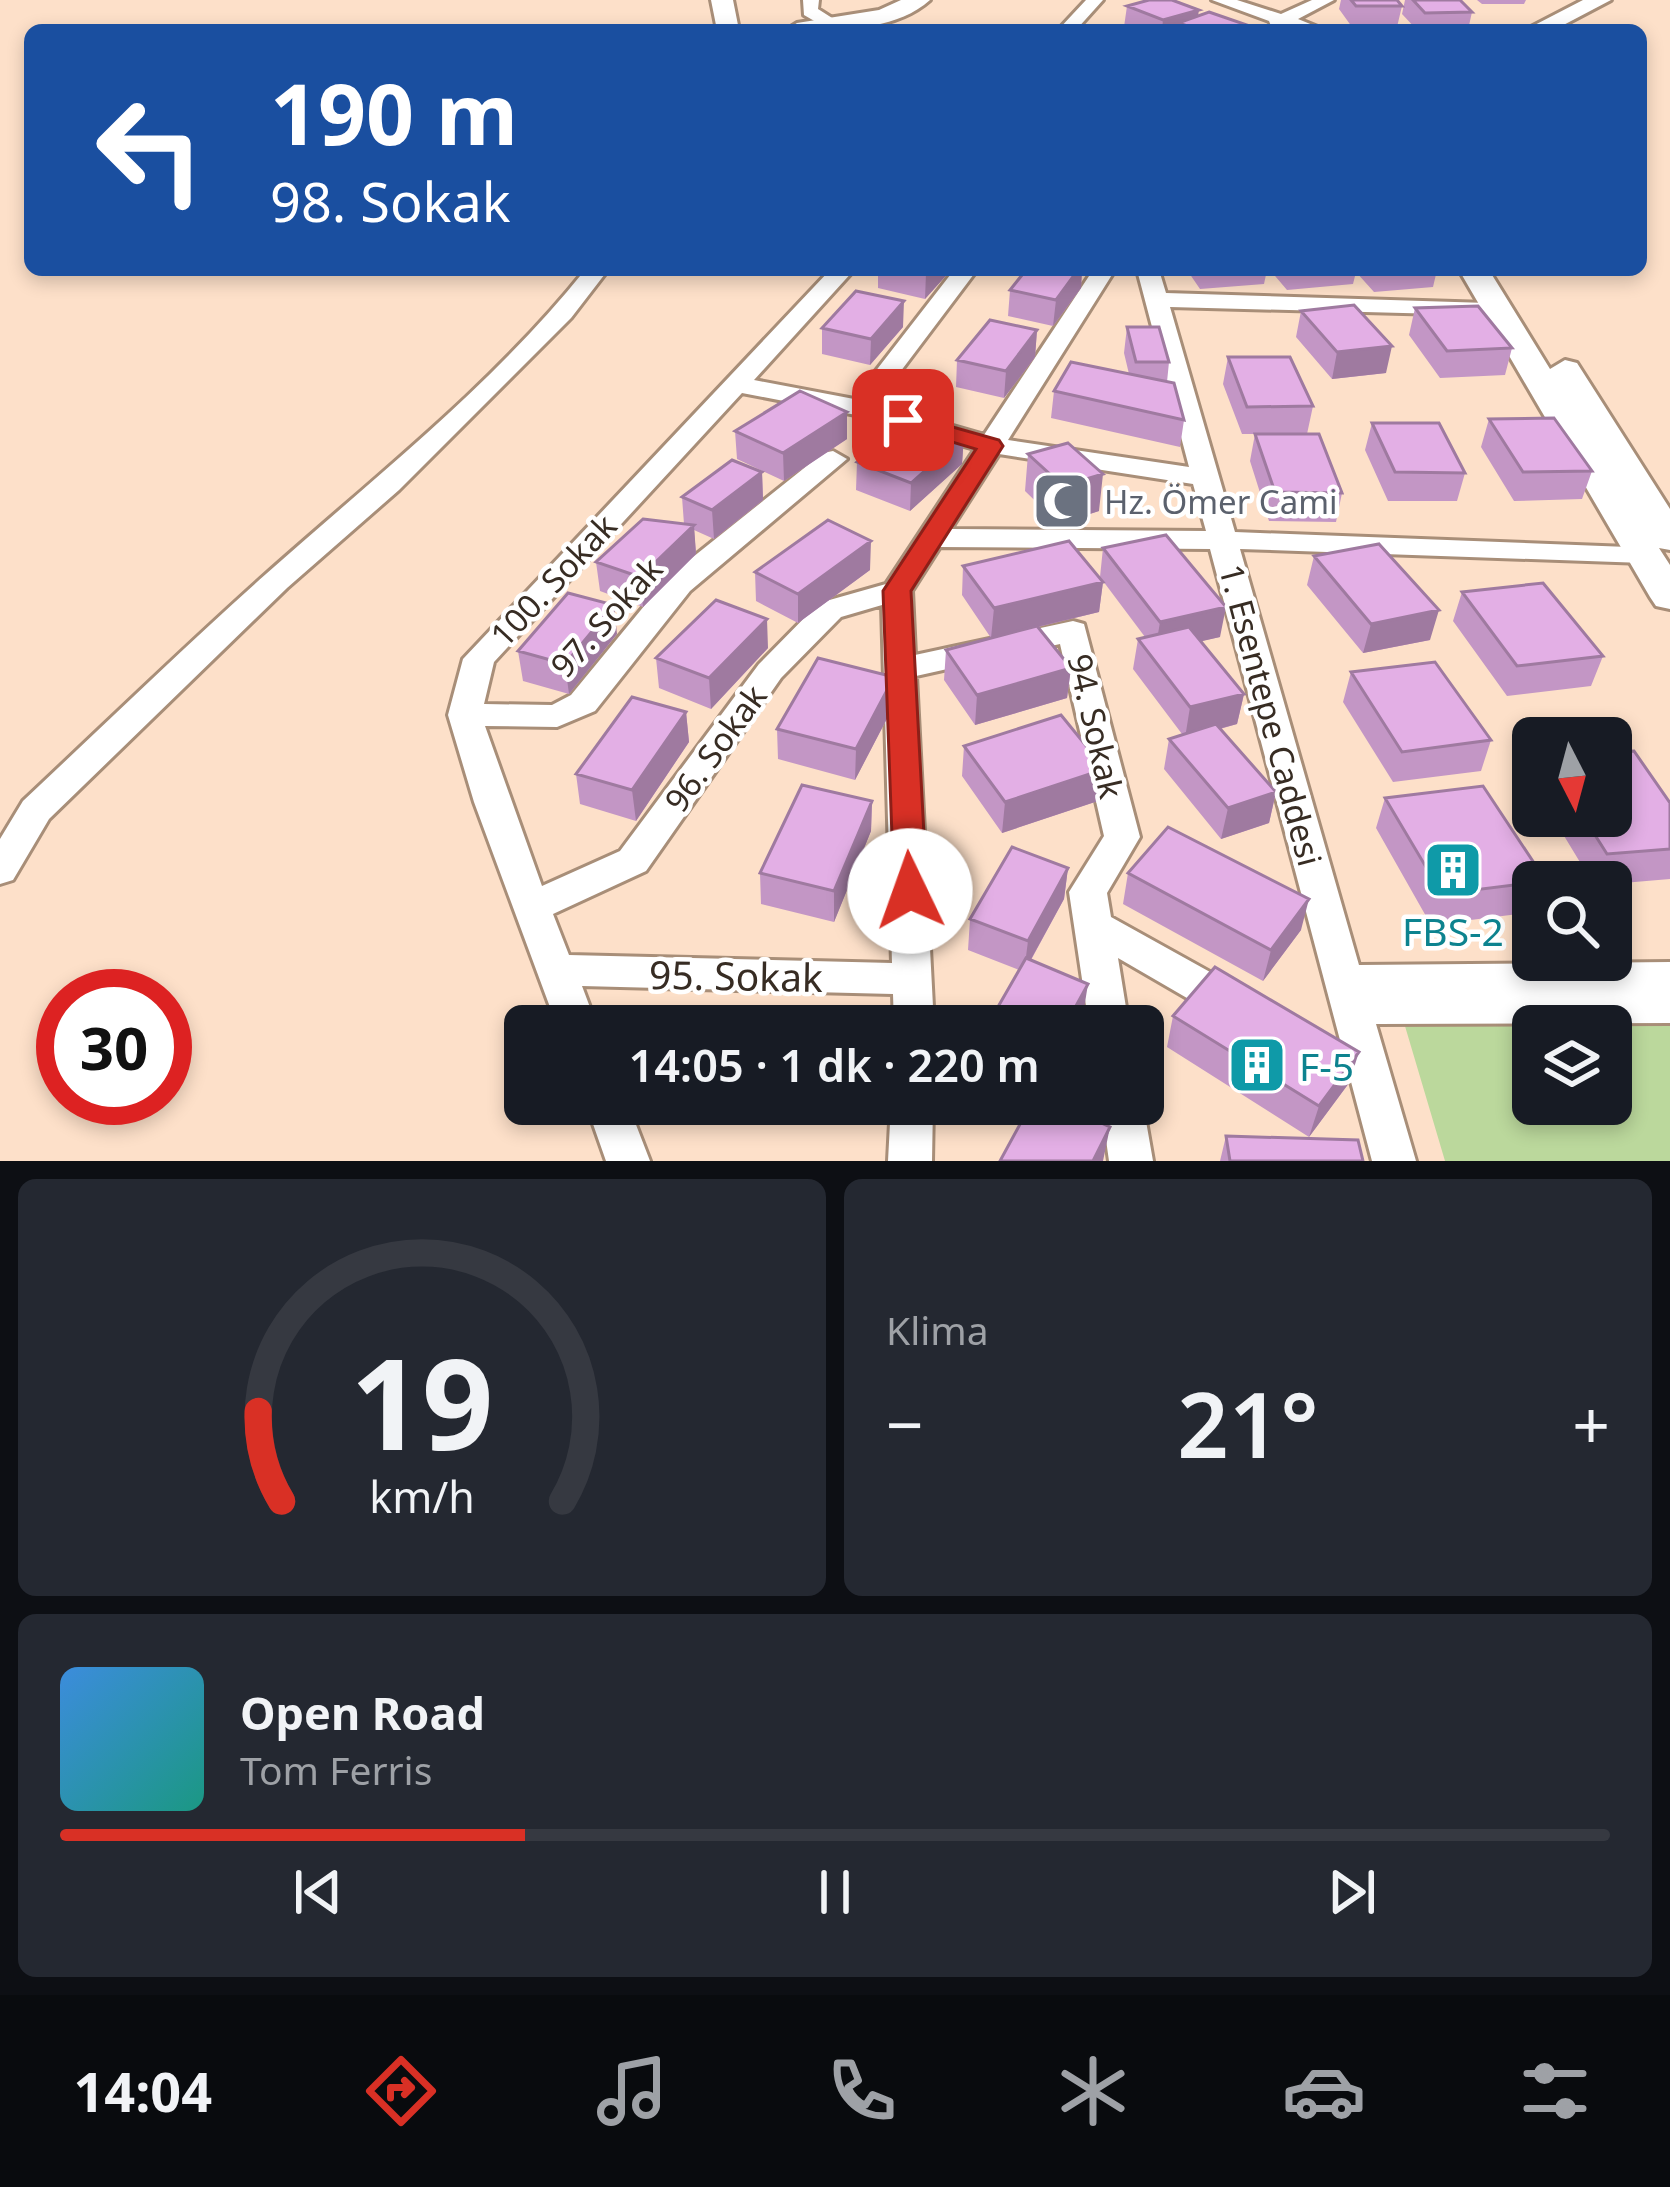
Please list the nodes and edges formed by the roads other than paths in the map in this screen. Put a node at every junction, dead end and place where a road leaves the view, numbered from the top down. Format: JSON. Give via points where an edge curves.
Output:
{"nodes":[{"id":1,"x":812,"y":0,"type":"edge"},
{"id":2,"x":919,"y":0,"type":"edge"},
{"id":3,"x":940,"y":0,"type":"edge"},
{"id":4,"x":1095,"y":0,"type":"edge"},
{"id":5,"x":1220,"y":0,"type":"edge"},
{"id":6,"x":1326,"y":0,"type":"edge"},
{"id":7,"x":1567,"y":0,"type":"edge"},
{"id":8,"x":1600,"y":0,"type":"edge"},
{"id":9,"x":830,"y":24,"type":"edge"},
{"id":10,"x":856,"y":24,"type":"edge"},
{"id":11,"x":874,"y":24,"type":"edge"},
{"id":12,"x":1073,"y":24,"type":"edge"},
{"id":13,"x":1274,"y":24,"type":"edge"},
{"id":14,"x":1278,"y":24,"type":"edge"},
{"id":15,"x":1516,"y":24,"type":"edge"},
{"id":16,"x":1549,"y":24,"type":"edge"},
{"id":17,"x":592,"y":276,"type":"edge"},
{"id":18,"x":837,"y":276,"type":"edge"},
{"id":19,"x":961,"y":276,"type":"edge"},
{"id":20,"x":1101,"y":276,"type":"edge"},
{"id":21,"x":1478,"y":276,"type":"edge"},
{"id":22,"x":1505,"y":276,"type":"edge"},
{"id":23,"x":1152,"y":285,"type":"edge"},
{"id":24,"x":1497,"y":309,"type":"junction"},
{"id":25,"x":737,"y":384,"type":"junction"},
{"id":26,"x":860,"y":408,"type":"junction"},
{"id":27,"x":991,"y":446,"type":"junction"},
{"id":28,"x":833,"y":459,"type":"dead end"},
{"id":29,"x":1206,"y":478,"type":"junction"},
{"id":30,"x":931,"y":538,"type":"junction"},
{"id":31,"x":1223,"y":540,"type":"junction"},
{"id":32,"x":1657,"y":546,"type":"edge"},
{"id":33,"x":897,"y":591,"type":"junction"},
{"id":34,"x":1670,"y":597,"type":"edge"},
{"id":35,"x":899,"y":669,"type":"junction"},
{"id":36,"x":465,"y":715,"type":"junction"},
{"id":37,"x":0,"y":870,"type":"edge"},
{"id":38,"x":532,"y":907,"type":"junction"},
{"id":39,"x":1094,"y":926,"type":"junction"},
{"id":40,"x":556,"y":970,"type":"junction"},
{"id":41,"x":915,"y":979,"type":"junction"},
{"id":42,"x":1670,"y":979,"type":"edge"},
{"id":43,"x":1348,"y":995,"type":"junction"},
{"id":44,"x":569,"y":1005,"type":"edge"},
{"id":45,"x":914,"y":1005,"type":"edge"},
{"id":46,"x":1106,"y":1005,"type":"edge"},
{"id":47,"x":1670,"y":1007,"type":"edge"},
{"id":48,"x":1273,"y":1028,"type":"edge"},
{"id":49,"x":1333,"y":1061,"type":"edge"},
{"id":50,"x":1373,"y":1084,"type":"junction"},
{"id":51,"x":615,"y":1125,"type":"edge"},
{"id":52,"x":911,"y":1125,"type":"edge"},
{"id":53,"x":1125,"y":1125,"type":"edge"},
{"id":54,"x":628,"y":1161,"type":"edge"},
{"id":55,"x":910,"y":1161,"type":"edge"},
{"id":56,"x":1130,"y":1161,"type":"edge"},
{"id":57,"x":1394,"y":1161,"type":"edge"}],
"edges":[{"from":1,"to":9,"type":"street","via":[[810,11]]},
{"from":2,"to":10,"type":"main road"},
{"from":3,"to":11,"type":"main road"},
{"from":4,"to":12,"type":"street"},
{"from":5,"to":13,"type":"street"},
{"from":6,"to":14,"type":"street"},
{"from":7,"to":15,"type":"main road"},
{"from":8,"to":16,"type":"main road"},
{"from":17,"to":37,"type":"street","via":[[404,468],[36,810]]},
{"from":18,"to":25,"type":"street","name":"100. Sokak"},
{"from":19,"to":26,"type":"street"},
{"from":20,"to":27,"type":"street","via":[[1045,380]]},
{"from":21,"to":24,"type":"main road"},
{"from":22,"to":32,"type":"main road"},
{"from":23,"to":24,"type":"street"},
{"from":23,"to":29,"type":"street","name":"1. Esentepe Caddesi","via":[[1174,401]]},
{"from":24,"to":32,"type":"main road"},
{"from":25,"to":26,"type":"street"},
{"from":25,"to":36,"type":"street","name":"100. Sokak","via":[[479,659]]},
{"from":26,"to":27,"type":"street"},
{"from":27,"to":29,"type":"street"},
{"from":27,"to":30,"type":"street"},
{"from":28,"to":36,"type":"street","name":"97. Sokak","via":[[680,584],[583,703],[557,716]]},
{"from":29,"to":31,"type":"street","name":"1. Esentepe Caddesi"},
{"from":30,"to":31,"type":"street"},
{"from":30,"to":33,"type":"street"},
{"from":31,"to":32,"type":"street"},
{"from":31,"to":43,"type":"street","name":"1. Esentepe Caddesi"},
{"from":32,"to":34,"type":"main road"},
{"from":33,"to":35,"type":"street"},
{"from":33,"to":38,"type":"street","name":"96. Sokak","via":[[830,610],[770,671],[633,861]]},
{"from":35,"to":39,"type":"street","name":"94. Sokak","via":[[1073,631],[1122,837],[1088,892]]},
{"from":35,"to":41,"type":"street"},
{"from":36,"to":38,"type":"street"},
{"from":38,"to":40,"type":"street"},
{"from":39,"to":46,"type":"street","name":"94. Sokak"},
{"from":39,"to":48,"type":"street"},
{"from":40,"to":41,"type":"street","name":"95. Sokak"},
{"from":40,"to":44,"type":"street"},
{"from":41,"to":45,"type":"street"},
{"from":42,"to":43,"type":"street"},
{"from":43,"to":47,"type":"street"},
{"from":43,"to":50,"type":"street","name":"1. Esentepe Caddesi"},
{"from":49,"to":50,"type":"street"},
{"from":50,"to":57,"type":"street","name":"1. Esentepe Caddesi"},
{"from":51,"to":54,"type":"street"},
{"from":52,"to":55,"type":"street"},
{"from":53,"to":56,"type":"street"}]}
